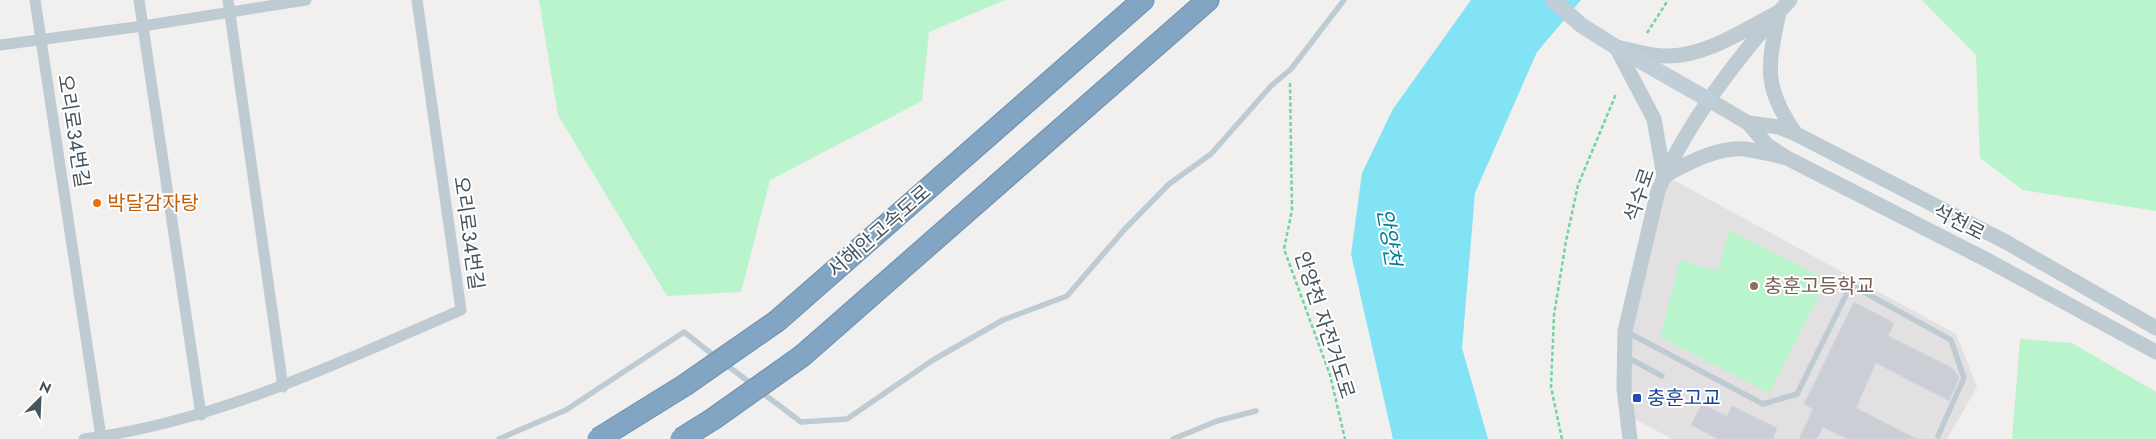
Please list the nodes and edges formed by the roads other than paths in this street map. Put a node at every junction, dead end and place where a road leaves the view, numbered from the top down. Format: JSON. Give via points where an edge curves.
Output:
{"nodes":[{"id":1,"x":35,"y":0,"type":"edge"},
{"id":2,"x":139,"y":0,"type":"edge"},
{"id":3,"x":306,"y":0,"type":"edge"},
{"id":4,"x":417,"y":0,"type":"edge"},
{"id":5,"x":1142,"y":0,"type":"edge"},
{"id":6,"x":1208,"y":0,"type":"edge"},
{"id":7,"x":1344,"y":0,"type":"edge"},
{"id":8,"x":1554,"y":0,"type":"edge"},
{"id":9,"x":1790,"y":0,"type":"edge"},
{"id":10,"x":229,"y":6,"type":"edge"},
{"id":11,"x":1779,"y":12,"type":"junction"},
{"id":12,"x":143,"y":26,"type":"junction"},
{"id":13,"x":40,"y":39,"type":"junction"},
{"id":14,"x":0,"y":45,"type":"edge"},
{"id":15,"x":1616,"y":47,"type":"junction"},
{"id":16,"x":1709,"y":100,"type":"junction"},
{"id":17,"x":1748,"y":123,"type":"junction"},
{"id":18,"x":1796,"y":134,"type":"junction"},
{"id":19,"x":1787,"y":158,"type":"junction"},
{"id":20,"x":1664,"y":176,"type":"junction"},
{"id":21,"x":2156,"y":328,"type":"edge"},
{"id":22,"x":1625,"y":331,"type":"junction"},
{"id":23,"x":2156,"y":352,"type":"edge"},
{"id":24,"x":1624,"y":355,"type":"junction"},
{"id":25,"x":1662,"y":376,"type":"dead end"},
{"id":26,"x":283,"y":387,"type":"junction"},
{"id":27,"x":1256,"y":411,"type":"dead end"},
{"id":28,"x":201,"y":415,"type":"junction"},
{"id":29,"x":1938,"y":436,"type":"dead end"},
{"id":30,"x":101,"y":437,"type":"junction"},
{"id":31,"x":84,"y":439,"type":"edge"},
{"id":32,"x":500,"y":439,"type":"edge"},
{"id":33,"x":598,"y":439,"type":"edge"},
{"id":34,"x":681,"y":439,"type":"edge"},
{"id":35,"x":1173,"y":439,"type":"edge"},
{"id":36,"x":1630,"y":439,"type":"edge"}],
"edges":[{"from":1,"to":13,"type":"street","name":"오리로34번길"},
{"from":2,"to":12,"type":"street"},
{"from":3,"to":10,"type":"street"},
{"from":4,"to":26,"type":"street","name":"오리로34번길","via":[[461,310]]},
{"from":5,"to":33,"type":"highway","name":"서해안고속도로","bridge":true,"via":[[777,321],[685,385]]},
{"from":6,"to":34,"type":"highway","bridge":true,"via":[[802,356]]},
{"from":7,"to":32,"type":"lane","via":[[1291,69],[1271,86],[1211,154],[1163,191],[1124,230],[1067,296],[1002,320],[933,360],[847,419],[800,422],[684,332],[566,410]]},
{"from":8,"to":15,"type":"main road","name":"석천로","via":[[1582,25]]},
{"from":9,"to":11,"type":"street","name":"석수로"},
{"from":10,"to":12,"type":"street"},
{"from":10,"to":26,"type":"street"},
{"from":11,"to":15,"type":"street","via":[[1694,52],[1665,56]]},
{"from":11,"to":16,"type":"street","name":"석수로"},
{"from":11,"to":18,"type":"street","via":[[1769,60],[1770,80],[1785,119]]},
{"from":12,"to":13,"type":"street"},
{"from":12,"to":28,"type":"street"},
{"from":13,"to":14,"type":"street"},
{"from":13,"to":30,"type":"street","name":"오리로34번길"},
{"from":15,"to":16,"type":"main road","name":"석천로"},
{"from":15,"to":20,"type":"street","via":[[1654,119]]},
{"from":16,"to":17,"type":"street","name":"석천로"},
{"from":16,"to":20,"type":"street","name":"석수로"},
{"from":17,"to":18,"type":"street","name":"석천로","via":[[1779,127]]},
{"from":17,"to":19,"type":"street","name":"석천로","via":[[1767,145]]},
{"from":18,"to":21,"type":"street","name":"석천로","via":[[2006,242]]},
{"from":19,"to":20,"type":"street","via":[[1735,149],[1696,160]]},
{"from":19,"to":23,"type":"street","name":"석천로","via":[[1990,261]]},
{"from":20,"to":22,"type":"street","name":"석수로","via":[[1646,236]]},
{"from":22,"to":24,"type":"street","name":"석수로"},
{"from":22,"to":29,"type":"lane","via":[[1763,404],[1797,394],[1851,285],[1951,340],[1964,378]]},
{"from":24,"to":25,"type":"lane"},
{"from":24,"to":36,"type":"street","name":"석수로"},
{"from":26,"to":28,"type":"street","name":"오리로34번길"},
{"from":27,"to":35,"type":"lane","via":[[1217,421]]},
{"from":28,"to":30,"type":"street","name":"오리로34번길"},
{"from":30,"to":31,"type":"street","name":"오리로34번길"}]}
